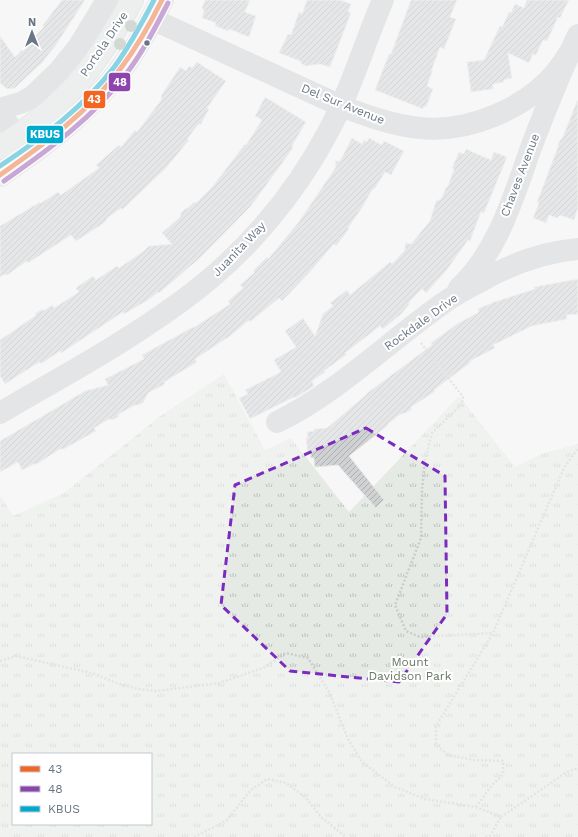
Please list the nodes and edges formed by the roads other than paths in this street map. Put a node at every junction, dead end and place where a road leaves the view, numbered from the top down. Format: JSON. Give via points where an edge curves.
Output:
{"nodes":[{"id":1,"x":107,"y":0,"type":"edge"},
{"id":2,"x":132,"y":0,"type":"edge"},
{"id":3,"x":162,"y":0,"type":"edge"},
{"id":4,"x":382,"y":0,"type":"edge"},
{"id":5,"x":152,"y":19,"type":"junction"},
{"id":6,"x":574,"y":44,"type":"edge"},
{"id":7,"x":341,"y":106,"type":"junction"},
{"id":8,"x":0,"y":109,"type":"edge"},
{"id":9,"x":0,"y":113,"type":"edge"},
{"id":10,"x":8,"y":142,"type":"edge"},
{"id":11,"x":0,"y":175,"type":"edge"},
{"id":12,"x":578,"y":249,"type":"edge"},
{"id":13,"x":443,"y":303,"type":"junction"},
{"id":14,"x":0,"y":413,"type":"edge"},
{"id":15,"x":277,"y":422,"type":"dead end"}],
"edges":[{"from":1,"to":8,"type":"street","name":"Portola Drive","via":[[79,46],[59,71],[34,96]]},
{"from":2,"to":10,"type":"main road","name":"Portola Drive","via":[[97,59],[75,86],[48,112]]},
{"from":3,"to":5,"type":"main road"},
{"from":4,"to":7,"type":"street","name":"Juanita Way"},
{"from":5,"to":7,"type":"street","name":"Del Sur Avenue"},
{"from":5,"to":11,"type":"main road","via":[[135,49],[92,102],[63,129]]},
{"from":6,"to":7,"type":"street","name":"Del Sur Avenue","via":[[556,72],[532,94],[497,115],[474,123],[448,128],[422,128],[394,124]]},
{"from":6,"to":13,"type":"street","name":"Chaves Avenue","via":[[493,243],[479,265]]},
{"from":7,"to":14,"type":"street","name":"Juanita Way","via":[[313,159],[276,210],[212,277],[152,322]]},
{"from":9,"to":10,"type":"street"},
{"from":12,"to":13,"type":"street","name":"Rockdale Drive","via":[[544,254],[519,262]]},
{"from":13,"to":15,"type":"street","name":"Rockdale Drive","via":[[321,396]]}]}
